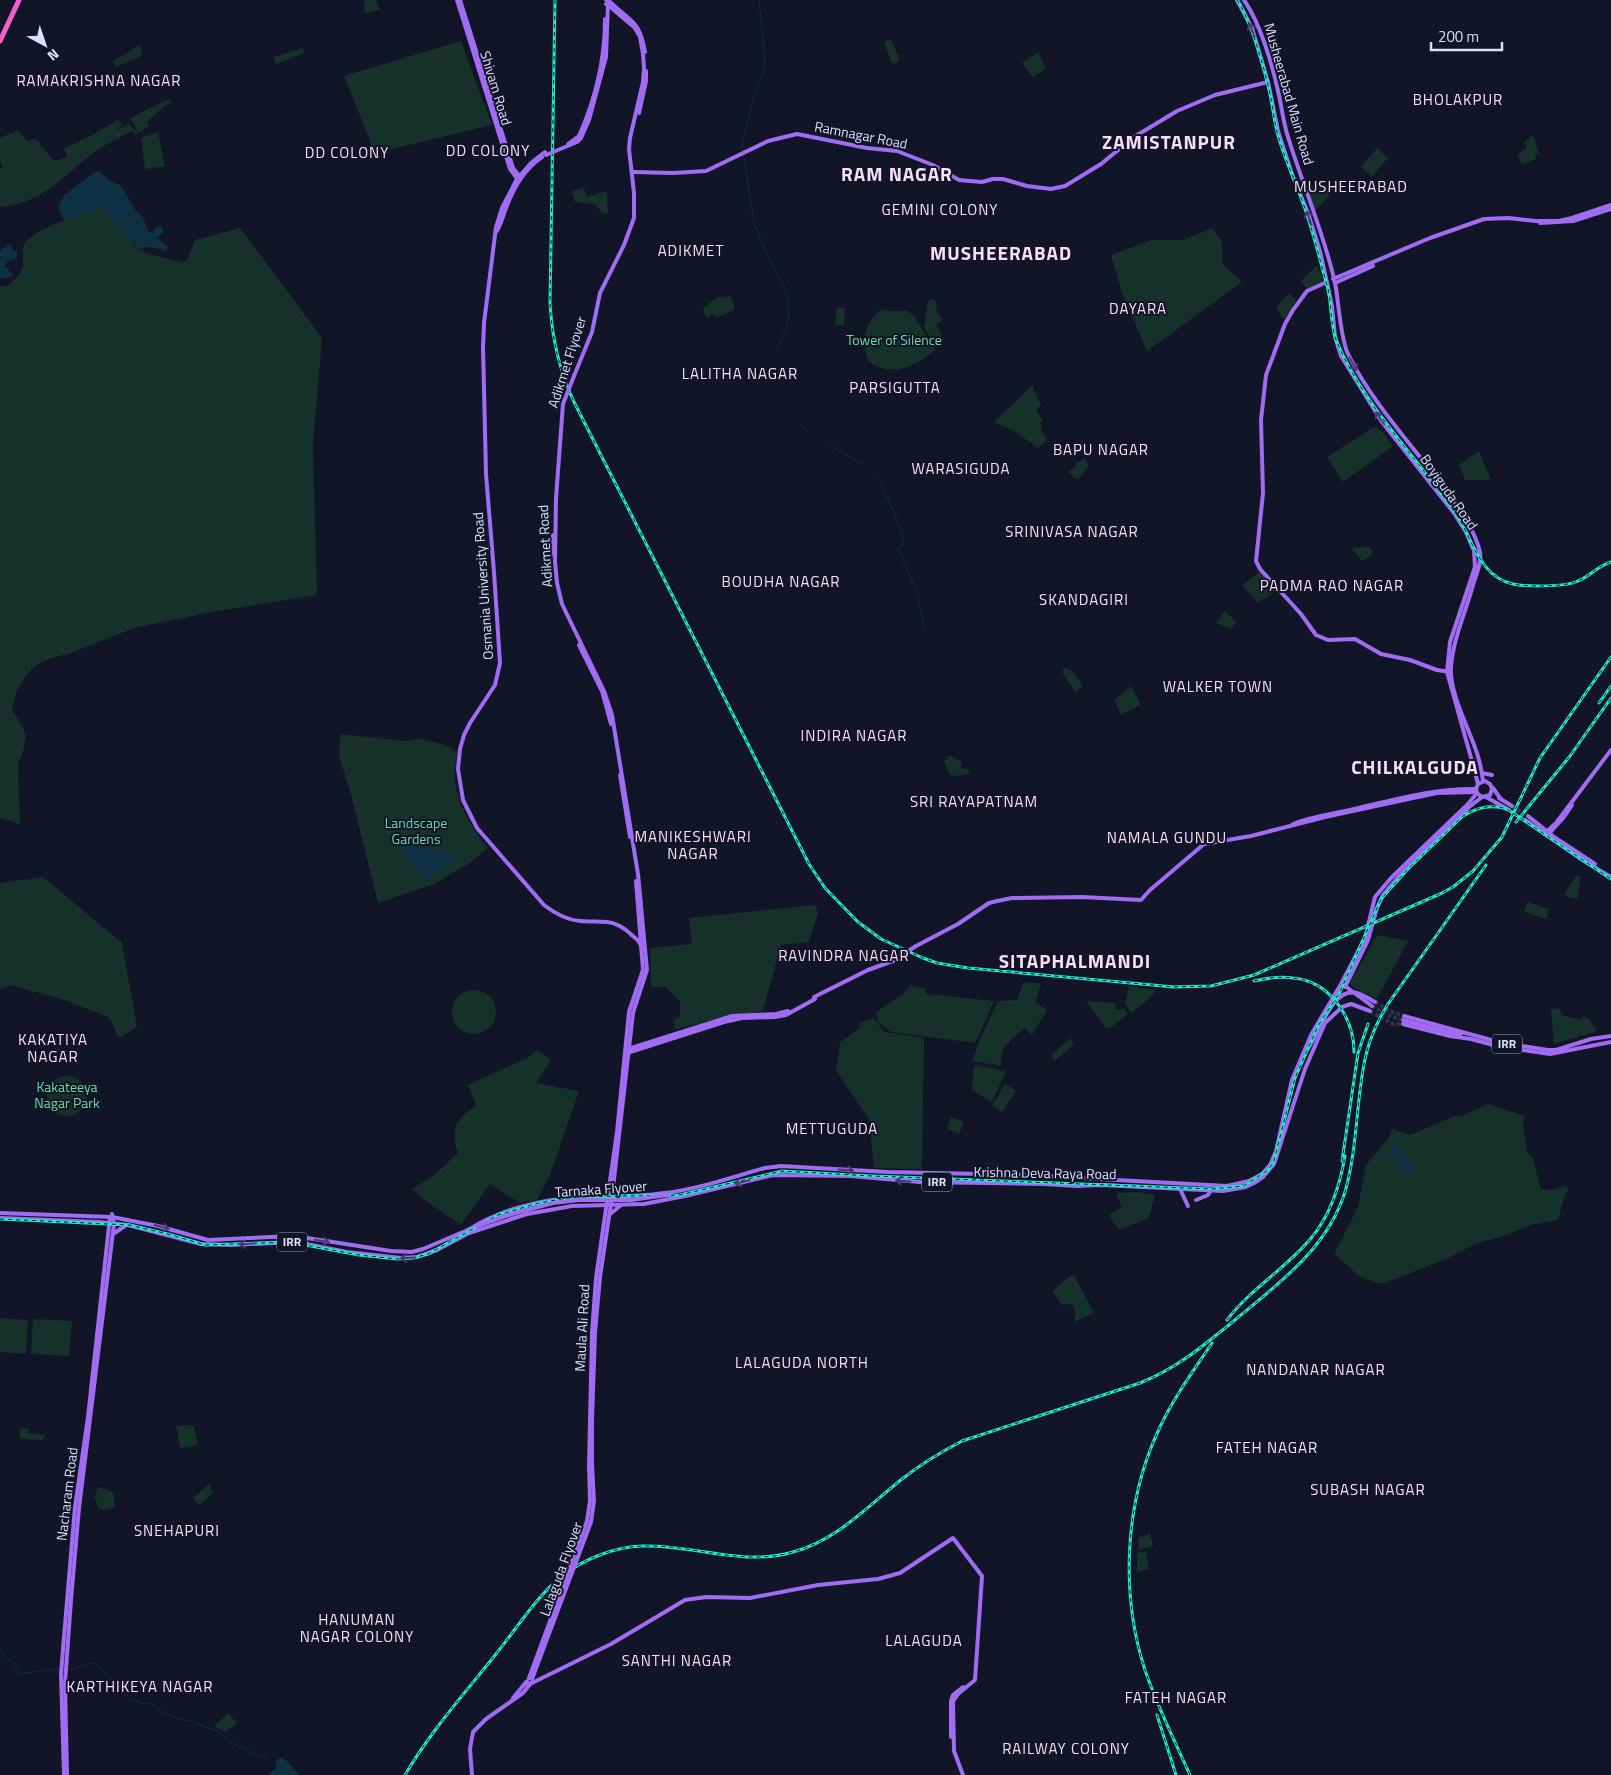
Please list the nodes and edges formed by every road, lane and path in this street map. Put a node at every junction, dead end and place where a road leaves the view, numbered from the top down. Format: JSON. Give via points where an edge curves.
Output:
{"nodes":[{"id":1,"x":18,"y":0,"type":"edge"},
{"id":2,"x":459,"y":0,"type":"edge"},
{"id":3,"x":1237,"y":0,"type":"edge"},
{"id":4,"x":1244,"y":0,"type":"edge"},
{"id":5,"x":607,"y":2,"type":"edge"},
{"id":6,"x":612,"y":8,"type":"junction"},
{"id":7,"x":608,"y":11,"type":"junction"},
{"id":8,"x":0,"y":35,"type":"edge"},
{"id":9,"x":0,"y":41,"type":"edge"},
{"id":10,"x":1267,"y":54,"type":"junction"},
{"id":11,"x":1260,"y":56,"type":"junction"},
{"id":12,"x":1268,"y":82,"type":"junction"},
{"id":13,"x":580,"y":137,"type":"junction"},
{"id":14,"x":630,"y":142,"type":"junction"},
{"id":15,"x":535,"y":161,"type":"junction"},
{"id":16,"x":512,"y":168,"type":"junction"},
{"id":17,"x":524,"y":169,"type":"junction"},
{"id":18,"x":632,"y":172,"type":"junction"},
{"id":19,"x":519,"y":178,"type":"junction"},
{"id":20,"x":1611,"y":207,"type":"edge"},
{"id":21,"x":1322,"y":236,"type":"junction"},
{"id":22,"x":1317,"y":240,"type":"junction"},
{"id":23,"x":1323,"y":241,"type":"junction"},
{"id":24,"x":1330,"y":264,"type":"junction"},
{"id":25,"x":1324,"y":265,"type":"junction"},
{"id":26,"x":1334,"y":281,"type":"junction"},
{"id":27,"x":1328,"y":284,"type":"junction"},
{"id":28,"x":1344,"y":340,"type":"junction"},
{"id":29,"x":1337,"y":342,"type":"junction"},
{"id":30,"x":1346,"y":348,"type":"junction"},
{"id":31,"x":1339,"y":351,"type":"junction"},
{"id":32,"x":1402,"y":434,"type":"junction"},
{"id":33,"x":1396,"y":440,"type":"junction"},
{"id":34,"x":1448,"y":494,"type":"junction"},
{"id":35,"x":556,"y":497,"type":"junction"},
{"id":36,"x":1442,"y":498,"type":"junction"},
{"id":37,"x":1453,"y":633,"type":"junction"},
{"id":38,"x":1458,"y":634,"type":"junction"},
{"id":39,"x":1449,"y":672,"type":"junction"},
{"id":40,"x":1611,"y":752,"type":"edge"},
{"id":41,"x":1477,"y":755,"type":"junction"},
{"id":42,"x":1472,"y":759,"type":"junction"},
{"id":43,"x":1482,"y":773,"type":"junction"},
{"id":44,"x":1492,"y":775,"type":"dead end"},
{"id":45,"x":1483,"y":781,"type":"junction"},
{"id":46,"x":1477,"y":789,"type":"junction"},
{"id":47,"x":1492,"y":791,"type":"junction"},
{"id":48,"x":1484,"y":797,"type":"junction"},
{"id":49,"x":1500,"y":798,"type":"junction"},
{"id":50,"x":1555,"y":827,"type":"junction"},
{"id":51,"x":1547,"y":833,"type":"junction"},
{"id":52,"x":1560,"y":840,"type":"junction"},
{"id":53,"x":1611,"y":876,"type":"edge"},
{"id":54,"x":641,"y":926,"type":"junction"},
{"id":55,"x":630,"y":931,"type":"junction"},
{"id":56,"x":644,"y":951,"type":"junction"},
{"id":57,"x":1343,"y":985,"type":"junction"},
{"id":58,"x":1353,"y":993,"type":"junction"},
{"id":59,"x":1342,"y":994,"type":"junction"},
{"id":60,"x":1360,"y":998,"type":"junction"},
{"id":61,"x":1351,"y":1004,"type":"junction"},
{"id":62,"x":1356,"y":1005,"type":"junction"},
{"id":63,"x":1373,"y":1007,"type":"junction"},
{"id":64,"x":1465,"y":1036,"type":"junction"},
{"id":65,"x":1611,"y":1036,"type":"edge"},
{"id":66,"x":1594,"y":1039,"type":"junction"},
{"id":67,"x":1611,"y":1042,"type":"edge"},
{"id":68,"x":1595,"y":1044,"type":"junction"},
{"id":69,"x":627,"y":1051,"type":"junction"},
{"id":70,"x":1301,"y":1057,"type":"junction"},
{"id":71,"x":1290,"y":1088,"type":"junction"},
{"id":72,"x":1297,"y":1090,"type":"junction"},
{"id":73,"x":1289,"y":1095,"type":"junction"},
{"id":74,"x":1295,"y":1096,"type":"junction"},
{"id":75,"x":815,"y":1168,"type":"junction"},
{"id":76,"x":888,"y":1172,"type":"junction"},
{"id":77,"x":814,"y":1175,"type":"junction"},
{"id":78,"x":1046,"y":1176,"type":"junction"},
{"id":79,"x":888,"y":1180,"type":"junction"},
{"id":80,"x":1045,"y":1184,"type":"junction"},
{"id":81,"x":613,"y":1188,"type":"junction"},
{"id":82,"x":1180,"y":1189,"type":"junction"},
{"id":83,"x":1211,"y":1190,"type":"junction"},
{"id":84,"x":678,"y":1192,"type":"junction"},
{"id":85,"x":609,"y":1195,"type":"junction"},
{"id":86,"x":668,"y":1196,"type":"junction"},
{"id":87,"x":621,"y":1197,"type":"junction"},
{"id":88,"x":679,"y":1197,"type":"junction"},
{"id":89,"x":1196,"y":1200,"type":"dead end"},
{"id":90,"x":608,"y":1206,"type":"junction"},
{"id":91,"x":621,"y":1206,"type":"junction"},
{"id":92,"x":1188,"y":1206,"type":"dead end"},
{"id":93,"x":0,"y":1214,"type":"edge"},
{"id":94,"x":112,"y":1216,"type":"junction"},
{"id":95,"x":608,"y":1216,"type":"junction"},
{"id":96,"x":0,"y":1218,"type":"edge"},
{"id":97,"x":102,"y":1222,"type":"junction"},
{"id":98,"x":112,"y":1224,"type":"junction"},
{"id":99,"x":128,"y":1225,"type":"junction"},
{"id":100,"x":469,"y":1231,"type":"junction"},
{"id":101,"x":111,"y":1233,"type":"junction"},
{"id":102,"x":290,"y":1236,"type":"junction"},
{"id":103,"x":290,"y":1242,"type":"junction"},
{"id":104,"x":378,"y":1250,"type":"junction"},
{"id":105,"x":377,"y":1256,"type":"junction"},
{"id":106,"x":591,"y":1401,"type":"junction"},
{"id":107,"x":590,"y":1462,"type":"joint"},
{"id":108,"x":529,"y":1681,"type":"junction"},
{"id":109,"x":66,"y":1775,"type":"edge"},
{"id":110,"x":472,"y":1775,"type":"edge"},
{"id":111,"x":962,"y":1775,"type":"edge"}],
"edges":[{"from":1,"to":8,"type":"highway"},
{"from":1,"to":9,"type":"highway"},
{"from":2,"to":16,"type":"main road","name":"Shivam Road"},
{"from":2,"to":19,"type":"main road","name":"Shivam Road","via":[[500,140],[510,169]]},
{"from":11,"to":3,"type":"main road","name":"Musheerabad Main Road","one_way":true,"via":[[1252,28]]},
{"from":4,"to":10,"type":"main road","name":"Musheerabad Main Road","via":[[1255,19]]},
{"from":5,"to":6,"type":"main road"},
{"from":5,"to":7,"type":"main road"},
{"from":5,"to":13,"type":"main road","via":[[602,62]]},
{"from":5,"to":14,"type":"main road","via":[[639,28],[643,41],[646,81]]},
{"from":6,"to":7,"type":"main road"},
{"from":6,"to":14,"type":"main road","via":[[638,32],[644,68]]},
{"from":7,"to":13,"type":"main road","via":[[604,67],[589,120]]},
{"from":10,"to":11,"type":"main road"},
{"from":10,"to":21,"type":"main road","name":"Musheerabad Main Road","via":[[1288,139]]},
{"from":11,"to":12,"type":"main road","name":"Musheerabad Main Road"},
{"from":12,"to":18,"type":"main road","name":"Ramnagar Road","via":[[1215,95],[1177,111],[1065,186],[1051,189],[1003,179],[982,182],[959,180],[898,151],[802,135],[768,141],[701,172]]},
{"from":22,"to":12,"type":"main road","name":"Musheerabad Main Road","one_way":true,"via":[[1278,131]]},
{"from":13,"to":15,"type":"main road","name":"Osmania University Road","bridge":true,"via":[[576,142]]},
{"from":14,"to":18,"type":"main road","name":"Adikmet Flyover"},
{"from":15,"to":17,"type":"main road","name":"Osmania University Road"},
{"from":15,"to":19,"type":"main road","name":"Osmania University Road"},
{"from":16,"to":17,"type":"main road"},
{"from":16,"to":19,"type":"main road","name":"Shivam Road"},
{"from":17,"to":19,"type":"main road","name":"Osmania University Road"},
{"from":18,"to":35,"type":"main road","name":"Adikmet Flyover","bridge":true,"via":[[634,218],[629,235],[600,293],[592,332],[561,408]]},
{"from":19,"to":55,"type":"main road","name":"Osmania University Road","via":[[497,232],[484,323],[486,474],[500,663],[495,685],[464,735],[458,764],[460,788],[477,828],[548,908],[573,920],[616,924]]},
{"from":20,"to":26,"type":"main road","via":[[1558,223],[1479,222]]},
{"from":21,"to":22,"type":"main road"},
{"from":21,"to":23,"type":"main road","name":"Musheerabad Main Road"},
{"from":22,"to":23,"type":"main road"},
{"from":22,"to":25,"type":"main road","name":"Musheerabad Main Road"},
{"from":23,"to":24,"type":"main road","name":"Musheerabad Main Road"},
{"from":24,"to":25,"type":"main road"},
{"from":24,"to":26,"type":"main road","name":"Musheerabad Main Road"},
{"from":25,"to":27,"type":"main road","name":"Musheerabad Main Road"},
{"from":26,"to":28,"type":"main road","name":"Boyiguda Road"},
{"from":27,"to":29,"type":"main road","name":"Boyiguda Road"},
{"from":27,"to":39,"type":"main road","via":[[1307,291],[1285,324],[1265,382],[1261,420],[1264,493],[1256,561],[1316,634],[1328,640],[1355,639],[1378,653]]},
{"from":28,"to":29,"type":"main road"},
{"from":28,"to":30,"type":"main road","name":"Boyiguda Road"},
{"from":29,"to":31,"type":"main road","name":"Boyiguda Road"},
{"from":30,"to":31,"type":"main road"},
{"from":30,"to":32,"type":"main road","name":"Boyiguda Road","one_way":true,"via":[[1356,370]]},
{"from":33,"to":31,"type":"main road","name":"Boyiguda Road","one_way":true},
{"from":32,"to":33,"type":"main road"},
{"from":32,"to":34,"type":"main road","name":"Boyiguda Road"},
{"from":33,"to":36,"type":"main road","name":"Boyiguda Road"},
{"from":34,"to":36,"type":"main road"},
{"from":34,"to":38,"type":"main road","name":"Boyiguda Road","via":[[1469,526],[1480,551],[1479,567]]},
{"from":35,"to":54,"type":"main road","name":"Adikmet Road","via":[[553,563],[556,590],[610,716],[636,874]]},
{"from":35,"to":56,"type":"main road","name":"Adikmet Road","via":[[557,583],[562,604],[612,714],[638,874]]},
{"from":36,"to":37,"type":"main road","name":"Boyiguda Road","via":[[1461,523],[1475,554],[1475,567]]},
{"from":37,"to":38,"type":"main road"},
{"from":37,"to":39,"type":"main road","name":"Boyiguda Road","via":[[1448,656]]},
{"from":38,"to":39,"type":"main road","name":"Boyiguda Road"},
{"from":39,"to":41,"type":"main road","name":"Boyiguda Road"},
{"from":39,"to":42,"type":"main road","name":"Boyiguda Road"},
{"from":40,"to":50,"type":"main road"},
{"from":40,"to":51,"type":"main road"},
{"from":41,"to":42,"type":"main road"},
{"from":41,"to":43,"type":"main road","name":"Boyiguda Road"},
{"from":42,"to":46,"type":"main road","name":"Boyiguda Road"},
{"from":43,"to":44,"type":"main road"},
{"from":43,"to":45,"type":"main road","name":"Boyiguda Road"},
{"from":43,"to":49,"type":"main road"},
{"from":45,"to":46,"type":"main road"},
{"from":45,"to":47,"type":"main road","via":[[1490,784]]},
{"from":46,"to":48,"type":"main road"},
{"from":46,"to":57,"type":"main road","via":[[1467,805],[1375,897],[1365,938]]},
{"from":46,"to":69,"type":"main road","bridge":true,"via":[[1429,795],[1204,844],[1141,900],[1012,898],[988,903],[893,962],[868,970],[785,1013],[732,1016]]},
{"from":47,"to":48,"type":"main road"},
{"from":47,"to":49,"type":"main road"},
{"from":48,"to":49,"type":"main road","via":[[1511,808]]},
{"from":48,"to":57,"type":"main road","via":[[1468,808],[1383,895],[1368,940]]},
{"from":50,"to":51,"type":"main road"},
{"from":50,"to":52,"type":"main road","via":[[1554,832]]},
{"from":51,"to":51,"type":"main road","via":[[1538,823],[1526,818],[1534,827]]},
{"from":51,"to":52,"type":"main road"},
{"from":51,"to":53,"type":"main road"},
{"from":52,"to":53,"type":"main road"},
{"from":54,"to":55,"type":"main road"},
{"from":54,"to":56,"type":"main road","name":"Adikmet Road"},
{"from":55,"to":56,"type":"main road"},
{"from":56,"to":69,"type":"main road","via":[[646,974],[633,1013]]},
{"from":57,"to":58,"type":"main road"},
{"from":57,"to":59,"type":"main road"},
{"from":57,"to":70,"type":"main road","name":"Krishna Deva Raya Road","number":"IRR","via":[[1337,989]]},
{"from":58,"to":59,"type":"main road"},
{"from":58,"to":60,"type":"main road"},
{"from":58,"to":61,"type":"main road"},
{"from":58,"to":63,"type":"main road"},
{"from":59,"to":70,"type":"main road","name":"Krishna Deva Raya Road","number":"IRR"},
{"from":60,"to":62,"type":"main road"},
{"from":60,"to":63,"type":"main road"},
{"from":61,"to":62,"type":"main road"},
{"from":61,"to":72,"type":"main road","name":"Krishna Deva Raya Road","number":"IRR","via":[[1341,1008],[1326,1023]]},
{"from":62,"to":63,"type":"main road"},
{"from":64,"to":64,"type":"main road","number":"IRR","via":[[1450,1036],[1403,1020]]},
{"from":64,"to":66,"type":"main road","number":"IRR","via":[[1548,1050]]},
{"from":64,"to":68,"type":"main road","number":"IRR","via":[[1501,1047],[1550,1054]]},
{"from":65,"to":66,"type":"main road","number":"IRR"},
{"from":66,"to":68,"type":"main road"},
{"from":67,"to":68,"type":"main road","number":"IRR"},
{"from":69,"to":81,"type":"main road"},
{"from":69,"to":85,"type":"main road"},
{"from":70,"to":71,"type":"main road","name":"Krishna Deva Raya Road","number":"IRR"},
{"from":71,"to":72,"type":"main road"},
{"from":71,"to":73,"type":"main road","name":"Krishna Deva Raya Road","number":"IRR"},
{"from":72,"to":74,"type":"main road","name":"Krishna Deva Raya Road","number":"IRR"},
{"from":73,"to":74,"type":"main road"},
{"from":73,"to":78,"type":"main road","name":"Krishna Deva Raya Road","number":"IRR","via":[[1270,1165],[1262,1174],[1243,1184],[1227,1186]]},
{"from":74,"to":83,"type":"main road","name":"Krishna Deva Raya Road","number":"IRR","via":[[1278,1154],[1269,1171],[1246,1186]]},
{"from":75,"to":76,"type":"main road","name":"Krishna Deva Raya Road","number":"IRR","one_way":true},
{"from":75,"to":77,"type":"main road"},
{"from":75,"to":84,"type":"main road","name":"Krishna Deva Raya Road","number":"IRR","via":[[765,1168]]},
{"from":76,"to":78,"type":"main road","name":"Krishna Deva Raya Road","number":"IRR"},
{"from":76,"to":79,"type":"main road"},
{"from":77,"to":79,"type":"main road","name":"Krishna Deva Raya Road","number":"IRR"},
{"from":77,"to":88,"type":"main road","name":"Krishna Deva Raya Road","number":"IRR","one_way":true,"via":[[768,1176]]},
{"from":78,"to":80,"type":"main road"},
{"from":80,"to":79,"type":"main road","name":"Krishna Deva Raya Road","number":"IRR","one_way":true},
{"from":80,"to":82,"type":"main road","name":"Krishna Deva Raya Road","number":"IRR"},
{"from":81,"to":85,"type":"main road"},
{"from":81,"to":87,"type":"main road"},
{"from":82,"to":83,"type":"main road","name":"Krishna Deva Raya Road","number":"IRR"},
{"from":82,"to":92,"type":"main road"},
{"from":83,"to":89,"type":"main road"},
{"from":84,"to":86,"type":"main road","name":"Tarnaka Flyover","number":"IRR"},
{"from":84,"to":87,"type":"main road","name":"Krishna Deva Raya Road"},
{"from":85,"to":87,"type":"main road","name":"Krishna Deva Raya Road"},
{"from":85,"to":90,"type":"main road"},
{"from":85,"to":100,"type":"main road","name":"Krishna Deva Raya Road","via":[[532,1204],[499,1214]]},
{"from":86,"to":88,"type":"main road","name":"Tarnaka Flyover","number":"IRR"},
{"from":86,"to":100,"type":"main road","name":"Tarnaka Flyover","number":"IRR","bridge":true,"via":[[631,1202],[590,1201],[553,1205],[512,1215]]},
{"from":88,"to":91,"type":"main road","name":"Krishna Deva Raya Road"},
{"from":90,"to":91,"type":"main road","name":"Krishna Deva Raya Road"},
{"from":90,"to":95,"type":"main road","name":"Maula Ali Road"},
{"from":90,"to":100,"type":"main road","name":"Krishna Deva Raya Road","via":[[547,1210]]},
{"from":90,"to":106,"type":"main road","name":"Maula Ali Road","via":[[594,1302]]},
{"from":91,"to":95,"type":"main road"},
{"from":93,"to":94,"type":"main road","number":"IRR"},
{"from":94,"to":98,"type":"main road","name":"Nacharam Road"},
{"from":94,"to":102,"type":"main road","number":"IRR","one_way":true,"via":[[208,1240]]},
{"from":95,"to":106,"type":"main road","name":"Maula Ali Road","via":[[596,1314]]},
{"from":96,"to":97,"type":"main road","number":"IRR"},
{"from":97,"to":98,"type":"main road","number":"IRR"},
{"from":97,"to":101,"type":"main road"},
{"from":98,"to":99,"type":"main road","number":"IRR"},
{"from":98,"to":101,"type":"main road","name":"Nacharam Road"},
{"from":99,"to":101,"type":"main road"},
{"from":103,"to":99,"type":"main road","number":"IRR","one_way":true,"via":[[201,1244]]},
{"from":100,"to":104,"type":"main road","number":"IRR","via":[[415,1251]]},
{"from":100,"to":105,"type":"main road","number":"IRR","one_way":true,"via":[[417,1257]]},
{"from":101,"to":109,"type":"main road","name":"Nacharam Road","via":[[75,1508],[64,1669]]},
{"from":102,"to":103,"type":"main road"},
{"from":102,"to":104,"type":"main road","number":"IRR","one_way":true},
{"from":103,"to":105,"type":"main road","number":"IRR"},
{"from":104,"to":105,"type":"main road"},
{"from":106,"to":107,"type":"main road","name":"Maula Ali Road"},
{"from":107,"to":108,"type":"main road","name":"Lalaguda Flyover","bridge":true,"via":[[594,1501],[590,1522]]},
{"from":108,"to":110,"type":"main road","via":[[522,1692],[473,1732],[470,1750]]},
{"from":108,"to":111,"type":"main road","via":[[611,1644],[684,1600],[750,1598],[818,1585],[878,1579],[900,1572],[953,1538],[982,1576],[976,1677],[953,1701],[954,1750]]}]}
